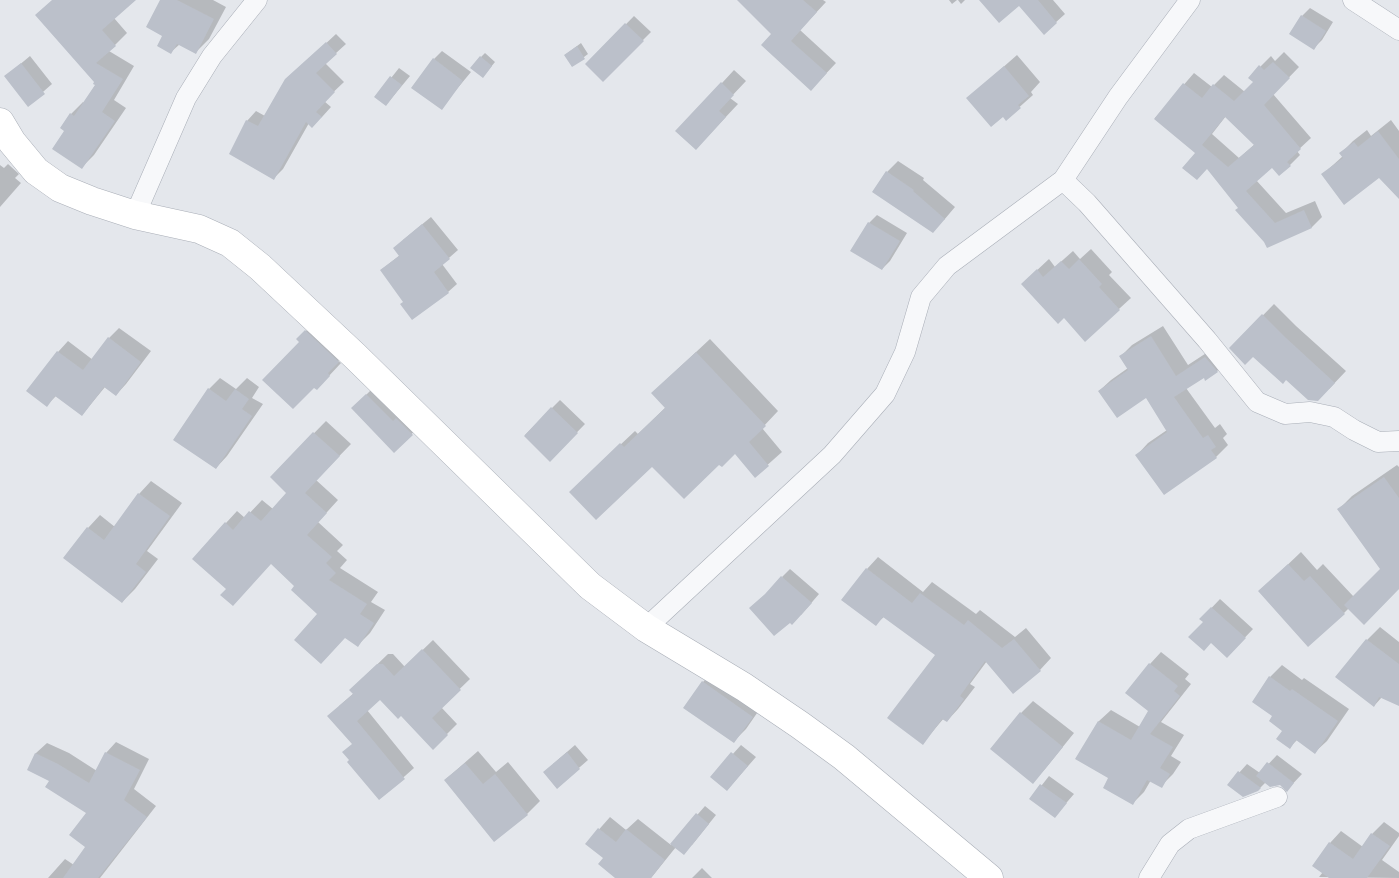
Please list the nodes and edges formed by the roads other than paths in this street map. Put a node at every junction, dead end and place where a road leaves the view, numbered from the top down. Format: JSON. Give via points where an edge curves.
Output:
{"nodes":[{"id":1,"x":257,"y":0,"type":"edge"},
{"id":2,"x":1190,"y":0,"type":"edge"},
{"id":3,"x":1353,"y":0,"type":"edge"},
{"id":4,"x":1399,"y":30,"type":"edge"},
{"id":5,"x":0,"y":122,"type":"edge"},
{"id":6,"x":1063,"y":180,"type":"junction"},
{"id":7,"x":135,"y":215,"type":"junction"},
{"id":8,"x":1399,"y":441,"type":"edge"},
{"id":9,"x":646,"y":628,"type":"junction"},
{"id":10,"x":1276,"y":797,"type":"dead end"},
{"id":11,"x":989,"y":878,"type":"edge"},
{"id":12,"x":1149,"y":878,"type":"edge"}],
"edges":[{"from":1,"to":7,"type":"street","via":[[212,56],[186,98]]},
{"from":2,"to":6,"type":"street","via":[[1118,97]]},
{"from":3,"to":4,"type":"street"},
{"from":5,"to":7,"type":"street","via":[[36,171],[60,188]]},
{"from":6,"to":8,"type":"street","via":[[1087,203],[1257,402],[1285,414],[1310,412],[1334,417],[1378,442]]},
{"from":6,"to":9,"type":"street","via":[[947,266],[921,297],[905,352],[884,394],[832,455]]},
{"from":7,"to":9,"type":"street","via":[[199,229],[230,243],[260,267],[590,586]]},
{"from":9,"to":11,"type":"street","via":[[744,687],[844,757]]},
{"from":10,"to":12,"type":"street","via":[[1189,829],[1170,844]]}]}
